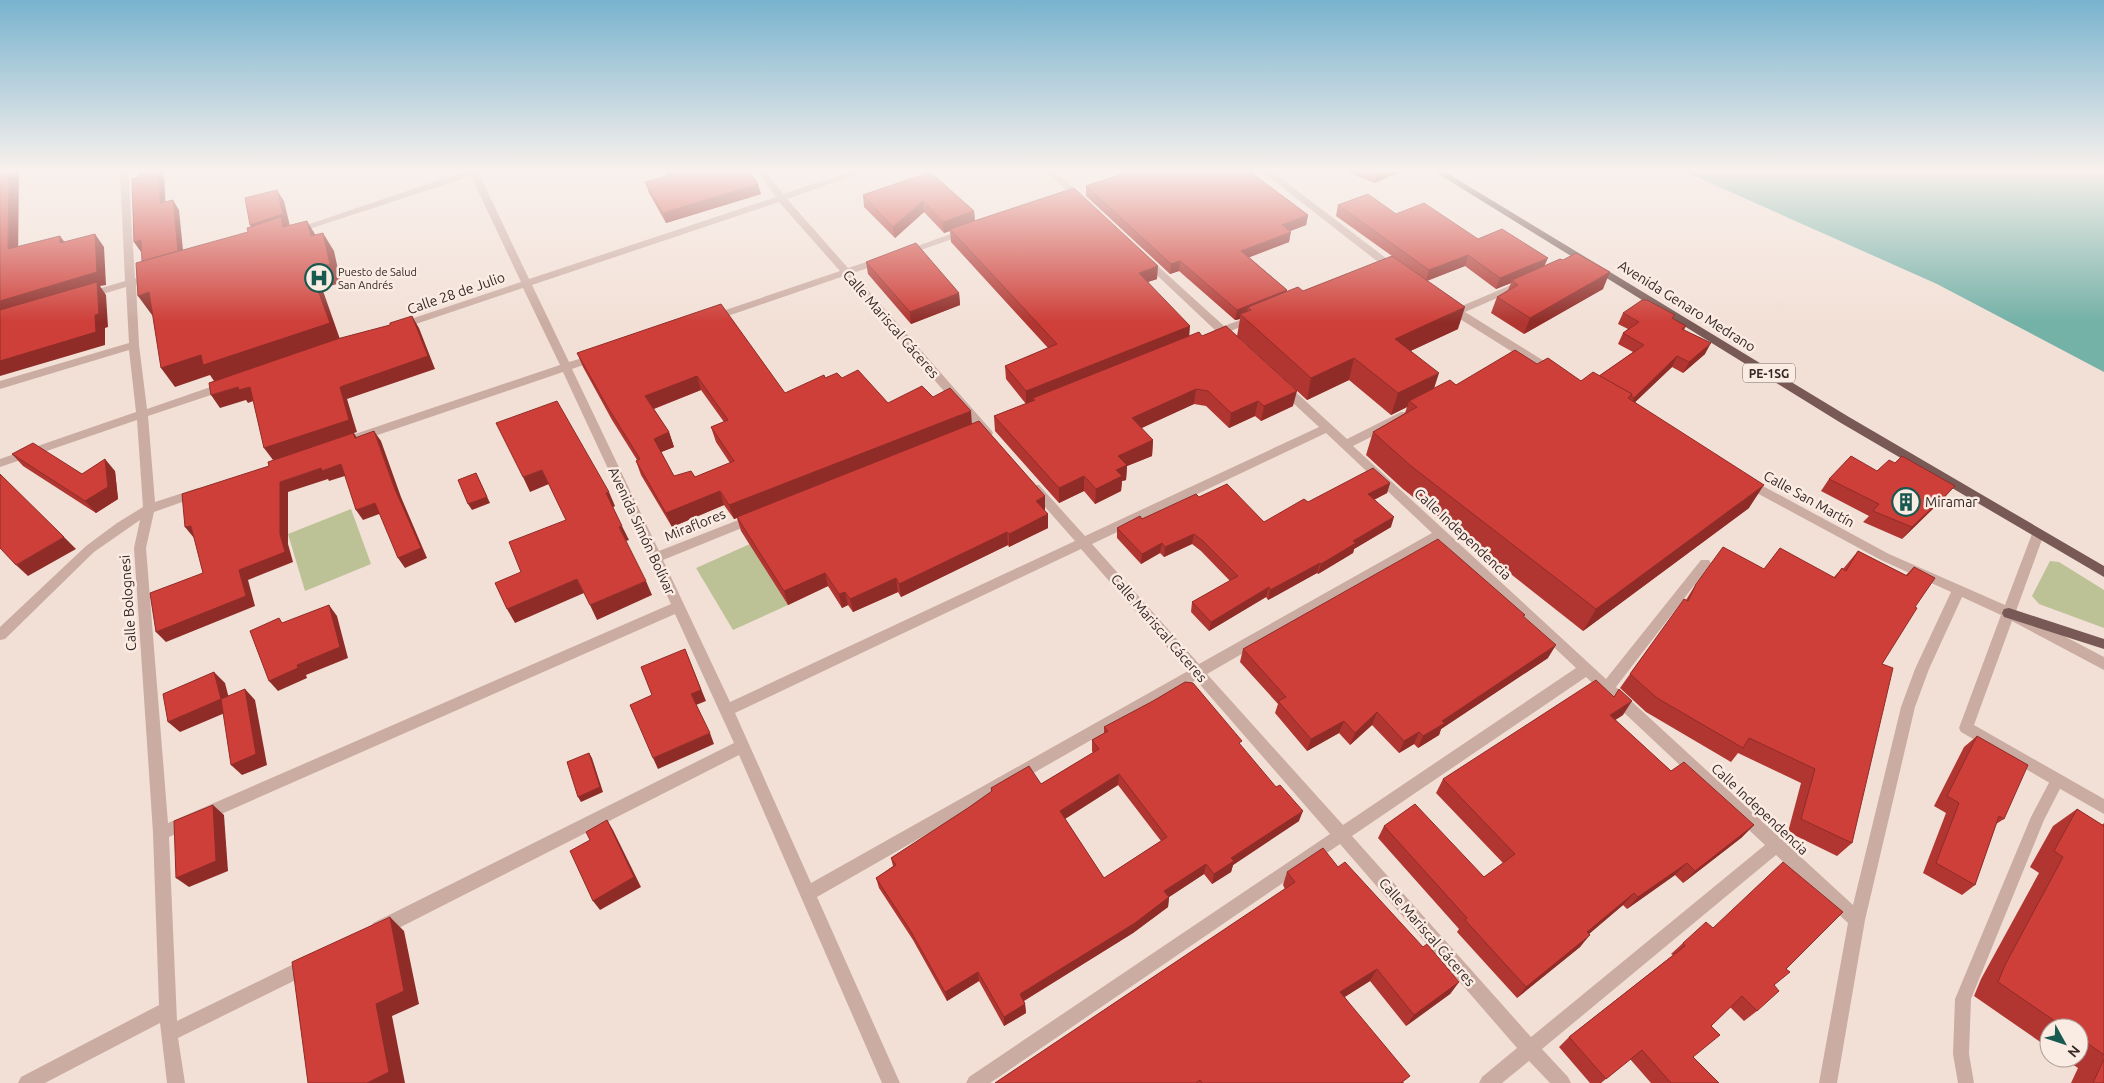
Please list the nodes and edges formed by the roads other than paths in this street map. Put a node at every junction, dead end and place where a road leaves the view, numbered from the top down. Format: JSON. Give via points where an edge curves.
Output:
{"nodes":[{"id":1,"x":127,"y":221,"type":"edge"},
{"id":2,"x":326,"y":221,"type":"edge"},
{"id":3,"x":498,"y":221,"type":"edge"},
{"id":4,"x":714,"y":221,"type":"edge"},
{"id":5,"x":801,"y":221,"type":"edge"},
{"id":6,"x":1326,"y":221,"type":"edge"},
{"id":7,"x":1515,"y":221,"type":"edge"},
{"id":8,"x":974,"y":229,"type":"edge"},
{"id":9,"x":288,"y":233,"type":"edge"},
{"id":10,"x":1138,"y":253,"type":"edge"},
{"id":11,"x":846,"y":272,"type":"junction"},
{"id":12,"x":1403,"y":275,"type":"edge"},
{"id":13,"x":149,"y":277,"type":"edge"},
{"id":14,"x":1536,"y":277,"type":"edge"},
{"id":15,"x":130,"y":283,"type":"junction"},
{"id":16,"x":526,"y":284,"type":"junction"},
{"id":17,"x":84,"y":297,"type":"edge"},
{"id":18,"x":1441,"y":302,"type":"edge"},
{"id":19,"x":1456,"y":312,"type":"junction"},
{"id":20,"x":1268,"y":313,"type":"edge"},
{"id":21,"x":706,"y":320,"type":"edge"},
{"id":22,"x":386,"y":331,"type":"edge"},
{"id":23,"x":1222,"y":331,"type":"junction"},
{"id":24,"x":1204,"y":338,"type":"edge"},
{"id":25,"x":134,"y":345,"type":"junction"},
{"id":26,"x":1243,"y":350,"type":"edge"},
{"id":27,"x":603,"y":355,"type":"edge"},
{"id":28,"x":565,"y":367,"type":"junction"},
{"id":29,"x":1271,"y":376,"type":"edge"},
{"id":30,"x":1564,"y":379,"type":"edge"},
{"id":31,"x":236,"y":382,"type":"edge"},
{"id":32,"x":0,"y":385,"type":"edge"},
{"id":33,"x":1416,"y":409,"type":"edge"},
{"id":34,"x":142,"y":413,"type":"junction"},
{"id":35,"x":1327,"y":428,"type":"junction"},
{"id":36,"x":348,"y":441,"type":"edge"},
{"id":37,"x":995,"y":442,"type":"edge"},
{"id":38,"x":1345,"y":444,"type":"junction"},
{"id":39,"x":0,"y":463,"type":"edge"},
{"id":40,"x":1026,"y":478,"type":"edge"},
{"id":41,"x":1739,"y":478,"type":"edge"},
{"id":42,"x":206,"y":489,"type":"edge"},
{"id":43,"x":149,"y":509,"type":"junction"},
{"id":44,"x":764,"y":514,"type":"edge"},
{"id":45,"x":1441,"y":534,"type":"junction"},
{"id":46,"x":2038,"y":534,"type":"junction"},
{"id":47,"x":1084,"y":543,"type":"junction"},
{"id":48,"x":655,"y":558,"type":"junction"},
{"id":49,"x":1705,"y":563,"type":"dead end"},
{"id":50,"x":2104,"y":572,"type":"edge"},
{"id":51,"x":1958,"y":591,"type":"junction"},
{"id":52,"x":678,"y":607,"type":"junction"},
{"id":53,"x":2009,"y":612,"type":"junction"},
{"id":54,"x":0,"y":635,"type":"edge"},
{"id":55,"x":2104,"y":644,"type":"edge"},
{"id":56,"x":2104,"y":664,"type":"edge"},
{"id":57,"x":1586,"y":669,"type":"junction"},
{"id":58,"x":1197,"y":672,"type":"junction"},
{"id":59,"x":1607,"y":688,"type":"junction"},
{"id":60,"x":727,"y":710,"type":"junction"},
{"id":61,"x":743,"y":746,"type":"junction"},
{"id":62,"x":2057,"y":781,"type":"junction"},
{"id":63,"x":2104,"y":807,"type":"edge"},
{"id":64,"x":161,"y":833,"type":"junction"},
{"id":65,"x":1342,"y":836,"type":"junction"},
{"id":66,"x":1777,"y":845,"type":"junction"},
{"id":67,"x":806,"y":894,"type":"junction"},
{"id":68,"x":1857,"y":920,"type":"junction"},
{"id":69,"x":364,"y":937,"type":"edge"},
{"id":70,"x":319,"y":959,"type":"edge"},
{"id":71,"x":168,"y":1010,"type":"junction"},
{"id":72,"x":169,"y":1034,"type":"junction"},
{"id":73,"x":1530,"y":1049,"type":"junction"},
{"id":74,"x":27,"y":1083,"type":"edge"},
{"id":75,"x":176,"y":1083,"type":"edge"},
{"id":76,"x":891,"y":1083,"type":"edge"},
{"id":77,"x":975,"y":1083,"type":"edge"},
{"id":78,"x":1488,"y":1083,"type":"edge"},
{"id":79,"x":1562,"y":1083,"type":"edge"},
{"id":80,"x":1828,"y":1083,"type":"edge"},
{"id":81,"x":1966,"y":1083,"type":"edge"}],
"edges":[{"from":1,"to":15,"type":"street","name":"Calle Bolognesi"},
{"from":2,"to":9,"type":"street"},
{"from":3,"to":16,"type":"street","name":"Avenida Simón Bolívar"},
{"from":4,"to":16,"type":"street","name":"Calle 28 de Julio"},
{"from":5,"to":11,"type":"street","name":"Calle Mariscal Cáceres"},
{"from":6,"to":12,"type":"street","via":[[1383,267]]},
{"from":7,"to":46,"type":"main road","name":"Avenida Genaro Medrano","number":"PE-1SG"},
{"from":8,"to":11,"type":"street"},
{"from":10,"to":23,"type":"street"},
{"from":11,"to":21,"type":"street"},
{"from":11,"to":37,"type":"street","name":"Calle Mariscal Cáceres"},
{"from":13,"to":15,"type":"street"},
{"from":14,"to":19,"type":"street"},
{"from":15,"to":17,"type":"street"},
{"from":15,"to":25,"type":"street","name":"Calle Bolognesi"},
{"from":16,"to":22,"type":"street","name":"Calle 28 de Julio"},
{"from":16,"to":28,"type":"street","name":"Avenida Simón Bolívar"},
{"from":18,"to":19,"type":"street"},
{"from":19,"to":30,"type":"street","via":[[1519,358]]},
{"from":20,"to":23,"type":"street"},
{"from":23,"to":24,"type":"street"},
{"from":23,"to":26,"type":"street"},
{"from":25,"to":32,"type":"street"},
{"from":25,"to":34,"type":"street","name":"Calle Bolognesi"},
{"from":27,"to":28,"type":"street"},
{"from":28,"to":36,"type":"street"},
{"from":28,"to":48,"type":"street","name":"Avenida Simón Bolívar"},
{"from":29,"to":35,"type":"street","name":"Calle Independencia"},
{"from":31,"to":34,"type":"street"},
{"from":33,"to":38,"type":"street"},
{"from":34,"to":39,"type":"street"},
{"from":34,"to":43,"type":"street","name":"Calle Bolognesi"},
{"from":35,"to":38,"type":"street","name":"Calle Independencia"},
{"from":35,"to":47,"type":"street"},
{"from":38,"to":45,"type":"street","name":"Calle Independencia"},
{"from":40,"to":47,"type":"street","name":"Calle Mariscal Cáceres"},
{"from":41,"to":51,"type":"street","name":"Calle San Martín","via":[[1885,558]]},
{"from":42,"to":43,"type":"street"},
{"from":43,"to":54,"type":"street","via":[[90,549]]},
{"from":43,"to":64,"type":"street","name":"Calle Bolognesi","via":[[140,548]]},
{"from":44,"to":48,"type":"street","name":"Miraflores"},
{"from":45,"to":57,"type":"street","name":"Calle Independencia"},
{"from":45,"to":58,"type":"street"},
{"from":46,"to":50,"type":"main road","name":"Avenida Genaro Medrano","number":"PE-1SG"},
{"from":46,"to":53,"type":"street"},
{"from":47,"to":58,"type":"street","name":"Calle Mariscal Cáceres"},
{"from":47,"to":60,"type":"street"},
{"from":48,"to":52,"type":"street","name":"Avenida Simón Bolívar"},
{"from":49,"to":59,"type":"street"},
{"from":51,"to":53,"type":"street","name":"Calle San Martín"},
{"from":51,"to":68,"type":"street","via":[[1908,707]]},
{"from":52,"to":60,"type":"street","name":"Avenida Simón Bolívar"},
{"from":52,"to":64,"type":"street"},
{"from":53,"to":55,"type":"main road"},
{"from":53,"to":56,"type":"street","name":"Calle San Martín"},
{"from":53,"to":62,"type":"street","via":[[1966,728]]},
{"from":57,"to":59,"type":"street","name":"Calle Independencia"},
{"from":57,"to":65,"type":"street"},
{"from":58,"to":65,"type":"street","name":"Calle Mariscal Cáceres"},
{"from":58,"to":67,"type":"street"},
{"from":59,"to":66,"type":"street","name":"Calle Independencia"},
{"from":60,"to":61,"type":"street","name":"Avenida Simón Bolívar"},
{"from":61,"to":67,"type":"street","name":"Avenida Simón Bolívar"},
{"from":61,"to":69,"type":"street"},
{"from":62,"to":63,"type":"street"},
{"from":62,"to":81,"type":"lane","via":[[2038,817],[1962,999],[1961,1054]]},
{"from":64,"to":71,"type":"street","name":"Calle Bolognesi"},
{"from":65,"to":73,"type":"street","name":"Calle Mariscal Cáceres"},
{"from":65,"to":77,"type":"street"},
{"from":66,"to":68,"type":"street","name":"Calle Independencia"},
{"from":66,"to":73,"type":"street"},
{"from":67,"to":76,"type":"street","name":"Avenida Simón Bolívar"},
{"from":68,"to":80,"type":"street"},
{"from":70,"to":72,"type":"street"},
{"from":71,"to":72,"type":"street","name":"Calle Bolognesi"},
{"from":71,"to":74,"type":"street"},
{"from":72,"to":75,"type":"street","name":"Calle Bolognesi"},
{"from":73,"to":78,"type":"street"},
{"from":73,"to":79,"type":"street","name":"Calle Mariscal Cáceres"}]}
